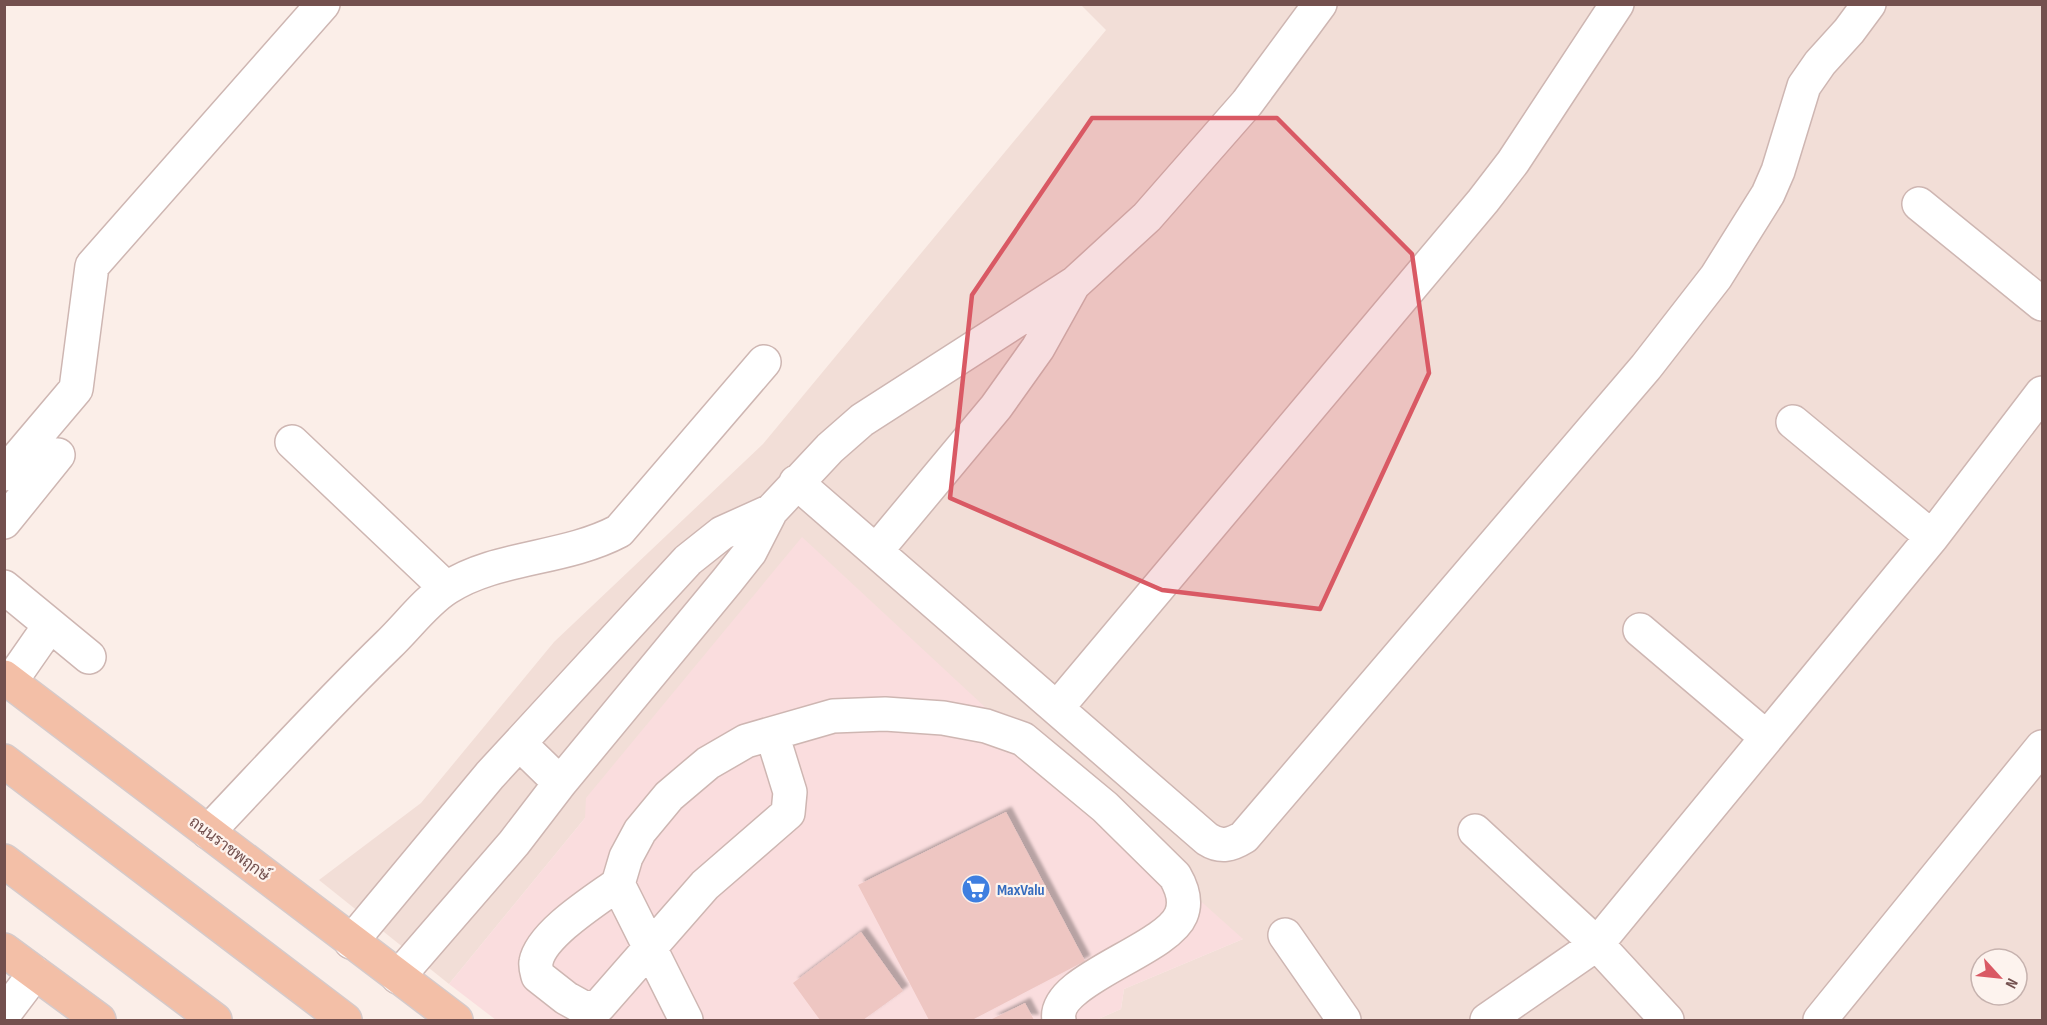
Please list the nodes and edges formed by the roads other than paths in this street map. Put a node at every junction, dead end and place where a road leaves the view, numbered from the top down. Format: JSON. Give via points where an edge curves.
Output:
{"nodes":[{"id":1,"x":323,"y":4,"type":"edge"},
{"id":2,"x":1320,"y":4,"type":"edge"},
{"id":3,"x":1617,"y":4,"type":"edge"},
{"id":4,"x":1869,"y":4,"type":"edge"},
{"id":5,"x":1919,"y":204,"type":"dead end"},
{"id":6,"x":1075,"y":283,"type":"junction"},
{"id":7,"x":2043,"y":304,"type":"edge"},
{"id":8,"x":764,"y":362,"type":"dead end"},
{"id":9,"x":2043,"y":393,"type":"edge"},
{"id":10,"x":1793,"y":422,"type":"dead end"},
{"id":11,"x":292,"y":442,"type":"dead end"},
{"id":12,"x":58,"y":455,"type":"dead end"},
{"id":13,"x":4,"y":474,"type":"edge"},
{"id":14,"x":796,"y":482,"type":"junction"},
{"id":15,"x":771,"y":511,"type":"junction"},
{"id":16,"x":4,"y":522,"type":"edge"},
{"id":17,"x":1932,"y":537,"type":"junction"},
{"id":18,"x":876,"y":551,"type":"junction"},
{"id":19,"x":4,"y":587,"type":"edge"},
{"id":20,"x":446,"y":588,"type":"junction"},
{"id":21,"x":50,"y":625,"type":"junction"},
{"id":22,"x":1640,"y":630,"type":"dead end"},
{"id":23,"x":88,"y":657,"type":"dead end"},
{"id":24,"x":8,"y":679,"type":"edge"},
{"id":25,"x":1057,"y":708,"type":"junction"},
{"id":26,"x":772,"y":734,"type":"junction"},
{"id":27,"x":1766,"y":737,"type":"junction"},
{"id":28,"x":521,"y":745,"type":"junction"},
{"id":29,"x":2043,"y":747,"type":"edge"},
{"id":30,"x":4,"y":761,"type":"edge"},
{"id":31,"x":560,"y":783,"type":"junction"},
{"id":32,"x":208,"y":831,"type":"junction"},
{"id":33,"x":1475,"y":831,"type":"dead end"},
{"id":34,"x":4,"y":861,"type":"edge"},
{"id":35,"x":618,"y":884,"type":"junction"},
{"id":36,"x":1285,"y":935,"type":"dead end"},
{"id":37,"x":351,"y":942,"type":"junction"},
{"id":38,"x":1598,"y":944,"type":"junction"},
{"id":39,"x":650,"y":948,"type":"junction"},
{"id":40,"x":4,"y":950,"type":"edge"},
{"id":41,"x":406,"y":967,"type":"junction"},
{"id":42,"x":35,"y":973,"type":"junction"},
{"id":43,"x":4,"y":1014,"type":"edge"},
{"id":44,"x":99,"y":1020,"type":"edge"},
{"id":45,"x":215,"y":1020,"type":"edge"},
{"id":46,"x":345,"y":1020,"type":"edge"},
{"id":47,"x":456,"y":1020,"type":"edge"},
{"id":48,"x":686,"y":1020,"type":"edge"},
{"id":49,"x":1059,"y":1020,"type":"edge"},
{"id":50,"x":1344,"y":1020,"type":"edge"},
{"id":51,"x":1487,"y":1020,"type":"edge"},
{"id":52,"x":1667,"y":1020,"type":"edge"},
{"id":53,"x":1820,"y":1020,"type":"edge"}],
"edges":[{"from":1,"to":13,"type":"street","via":[[92,266],[76,388]]},
{"from":2,"to":6,"type":"street","via":[[1247,103],[1201,156],[1147,217]]},
{"from":3,"to":25,"type":"street","via":[[1483,201]]},
{"from":4,"to":25,"type":"street","via":[[1804,86],[1775,178],[1716,277],[1646,367],[1244,837],[1225,845],[1207,839]]},
{"from":5,"to":7,"type":"street"},
{"from":6,"to":14,"type":"street","via":[[862,420]]},
{"from":6,"to":18,"type":"street","via":[[1038,348],[996,407]]},
{"from":8,"to":20,"type":"street","via":[[619,531],[561,554],[480,571]]},
{"from":9,"to":17,"type":"street"},
{"from":10,"to":17,"type":"street"},
{"from":11,"to":20,"type":"street"},
{"from":12,"to":16,"type":"street"},
{"from":14,"to":15,"type":"street"},
{"from":14,"to":18,"type":"street"},
{"from":15,"to":28,"type":"street","via":[[722,533],[688,560]]},
{"from":15,"to":31,"type":"street","via":[[750,552]]},
{"from":17,"to":27,"type":"street"},
{"from":18,"to":25,"type":"street"},
{"from":19,"to":21,"type":"street"},
{"from":20,"to":32,"type":"street"},
{"from":21,"to":23,"type":"street"},
{"from":21,"to":24,"type":"street"},
{"from":22,"to":27,"type":"street"},
{"from":24,"to":32,"type":"main road","name":"ถนนราชพฤกษ์"},
{"from":26,"to":35,"type":"street","via":[[746,741],[708,763],[669,796],[640,831]]},
{"from":26,"to":39,"type":"street","via":[[790,792],[788,813],[705,885]]},
{"from":26,"to":49,"type":"street","via":[[833,716],[885,714],[943,718],[986,726],[1023,739],[1105,807],[1175,876],[1184,903],[1180,917],[1144,947],[1072,991],[1063,1002]]},
{"from":27,"to":38,"type":"street"},
{"from":28,"to":31,"type":"street"},
{"from":28,"to":37,"type":"street","via":[[490,775]]},
{"from":29,"to":53,"type":"street"},
{"from":30,"to":46,"type":"main road"},
{"from":31,"to":41,"type":"street","via":[[514,843]]},
{"from":32,"to":37,"type":"main road","name":"ถนนราชพฤกษ์"},
{"from":33,"to":38,"type":"street"},
{"from":34,"to":45,"type":"main road"},
{"from":35,"to":39,"type":"street"},
{"from":35,"to":39,"type":"street","via":[[544,945],[536,963],[538,976],[584,1008],[599,1006]]},
{"from":36,"to":50,"type":"street"},
{"from":37,"to":41,"type":"main road","name":"ถนนราชพฤกษ์"},
{"from":38,"to":51,"type":"street"},
{"from":38,"to":52,"type":"street"},
{"from":39,"to":48,"type":"street"},
{"from":40,"to":42,"type":"main road"},
{"from":41,"to":47,"type":"main road","name":"ถนนราชพฤกษ์"},
{"from":42,"to":43,"type":"street"},
{"from":42,"to":44,"type":"main road"}]}
